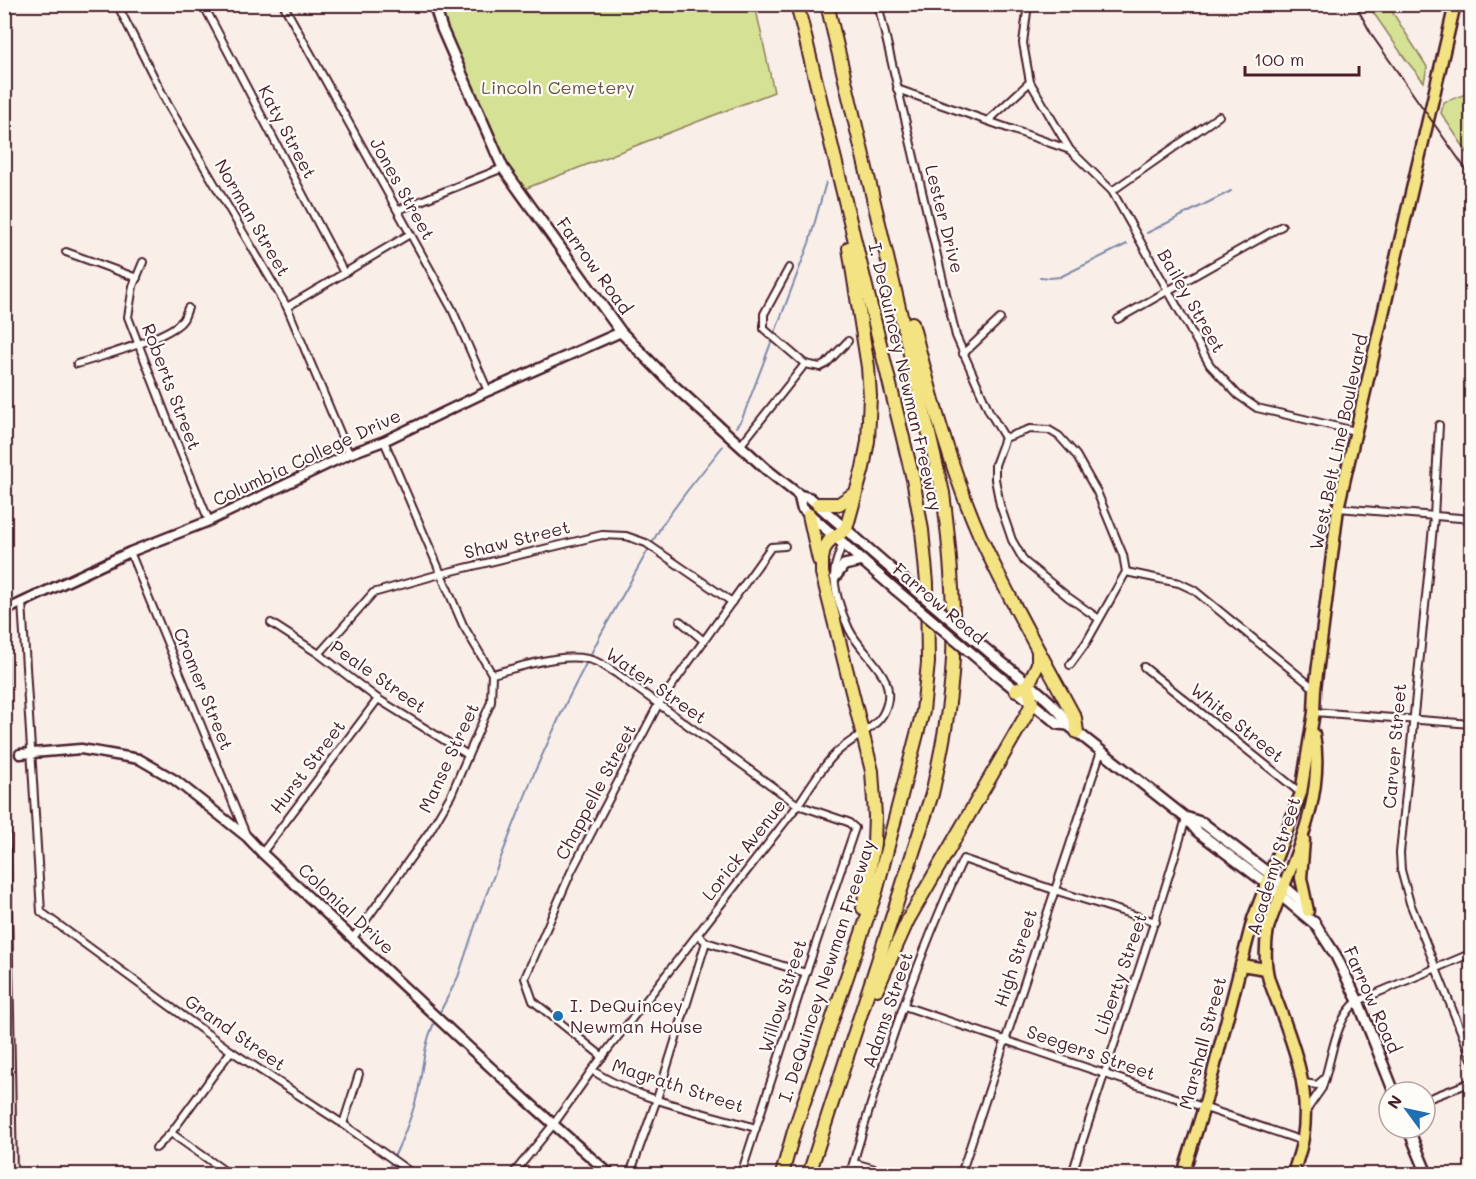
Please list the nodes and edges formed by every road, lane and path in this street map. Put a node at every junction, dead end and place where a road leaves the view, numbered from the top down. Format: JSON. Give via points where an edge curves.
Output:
{"nodes":[{"id":1,"x":117,"y":4,"type":"edge"},
{"id":2,"x":203,"y":4,"type":"edge"},
{"id":3,"x":283,"y":4,"type":"edge"},
{"id":4,"x":434,"y":4,"type":"edge"},
{"id":5,"x":797,"y":4,"type":"edge"},
{"id":6,"x":827,"y":4,"type":"edge"},
{"id":7,"x":878,"y":4,"type":"edge"},
{"id":8,"x":1028,"y":4,"type":"edge"},
{"id":9,"x":1455,"y":4,"type":"edge"},
{"id":10,"x":1030,"y":82,"type":"junction"},
{"id":11,"x":897,"y":89,"type":"junction"},
{"id":12,"x":1220,"y":116,"type":"dead end"},
{"id":13,"x":988,"y":120,"type":"junction"},
{"id":14,"x":1070,"y":150,"type":"junction"},
{"id":15,"x":503,"y":168,"type":"junction"},
{"id":16,"x":1112,"y":191,"type":"junction"},
{"id":17,"x":844,"y":196,"type":"junction"},
{"id":18,"x":398,"y":210,"type":"junction"},
{"id":19,"x":877,"y":211,"type":"junction"},
{"id":20,"x":1282,"y":226,"type":"dead end"},
{"id":21,"x":410,"y":234,"type":"junction"},
{"id":22,"x":66,"y":252,"type":"dead end"},
{"id":23,"x":143,"y":262,"type":"dead end"},
{"id":24,"x":789,"y":268,"type":"dead end"},
{"id":25,"x":344,"y":273,"type":"junction"},
{"id":26,"x":137,"y":278,"type":"junction"},
{"id":27,"x":1168,"y":292,"type":"junction"},
{"id":28,"x":287,"y":307,"type":"junction"},
{"id":29,"x":188,"y":308,"type":"dead end"},
{"id":30,"x":1000,"y":319,"type":"dead end"},
{"id":31,"x":1118,"y":319,"type":"dead end"},
{"id":32,"x":621,"y":332,"type":"junction"},
{"id":33,"x":848,"y":341,"type":"dead end"},
{"id":34,"x":137,"y":344,"type":"junction"},
{"id":35,"x":963,"y":354,"type":"junction"},
{"id":36,"x":77,"y":364,"type":"dead end"},
{"id":37,"x":805,"y":364,"type":"junction"},
{"id":38,"x":488,"y":391,"type":"junction"},
{"id":39,"x":1439,"y":425,"type":"dead end"},
{"id":40,"x":1355,"y":431,"type":"junction"},
{"id":41,"x":1005,"y":438,"type":"junction"},
{"id":42,"x":384,"y":441,"type":"junction"},
{"id":43,"x":740,"y":446,"type":"junction"},
{"id":44,"x":349,"y":454,"type":"junction"},
{"id":45,"x":855,"y":493,"type":"junction"},
{"id":46,"x":799,"y":495,"type":"junction"},
{"id":47,"x":818,"y":504,"type":"junction"},
{"id":48,"x":1338,"y":508,"type":"junction"},
{"id":49,"x":809,"y":515,"type":"junction"},
{"id":50,"x":1434,"y":517,"type":"junction"},
{"id":51,"x":1472,"y":519,"type":"edge"},
{"id":52,"x":209,"y":521,"type":"junction"},
{"id":53,"x":846,"y":529,"type":"junction"},
{"id":54,"x":839,"y":540,"type":"junction"},
{"id":55,"x":785,"y":546,"type":"dead end"},
{"id":56,"x":130,"y":552,"type":"junction"},
{"id":57,"x":863,"y":561,"type":"junction"},
{"id":58,"x":1126,"y":572,"type":"junction"},
{"id":59,"x":822,"y":573,"type":"junction"},
{"id":60,"x":440,"y":574,"type":"junction"},
{"id":61,"x":835,"y":577,"type":"junction"},
{"id":62,"x":22,"y":602,"type":"junction"},
{"id":63,"x":732,"y":602,"type":"junction"},
{"id":64,"x":4,"y":610,"type":"edge"},
{"id":65,"x":1099,"y":619,"type":"junction"},
{"id":66,"x":680,"y":621,"type":"dead end"},
{"id":67,"x":271,"y":623,"type":"dead end"},
{"id":68,"x":704,"y":641,"type":"junction"},
{"id":69,"x":1038,"y":649,"type":"junction"},
{"id":70,"x":319,"y":654,"type":"junction"},
{"id":71,"x":1070,"y":665,"type":"dead end"},
{"id":72,"x":1144,"y":667,"type":"dead end"},
{"id":73,"x":492,"y":674,"type":"junction"},
{"id":74,"x":1028,"y":685,"type":"junction"},
{"id":75,"x":1315,"y":689,"type":"junction"},
{"id":76,"x":1016,"y":690,"type":"junction"},
{"id":77,"x":378,"y":699,"type":"junction"},
{"id":78,"x":1032,"y":703,"type":"junction"},
{"id":79,"x":658,"y":705,"type":"junction"},
{"id":80,"x":1314,"y":712,"type":"junction"},
{"id":81,"x":1412,"y":719,"type":"junction"},
{"id":82,"x":1472,"y":724,"type":"edge"},
{"id":83,"x":1312,"y":725,"type":"junction"},
{"id":84,"x":1073,"y":729,"type":"junction"},
{"id":85,"x":862,"y":732,"type":"junction"},
{"id":86,"x":1101,"y":751,"type":"junction"},
{"id":87,"x":31,"y":752,"type":"junction"},
{"id":88,"x":20,"y":754,"type":"tunnel mouth"},
{"id":89,"x":468,"y":755,"type":"junction"},
{"id":90,"x":1301,"y":793,"type":"junction"},
{"id":91,"x":1312,"y":801,"type":"junction"},
{"id":92,"x":798,"y":805,"type":"junction"},
{"id":93,"x":1186,"y":818,"type":"junction"},
{"id":94,"x":855,"y":828,"type":"joint"},
{"id":95,"x":1304,"y":833,"type":"junction"},
{"id":96,"x":248,"y":837,"type":"junction"},
{"id":97,"x":262,"y":853,"type":"junction"},
{"id":98,"x":1269,"y":879,"type":"junction"},
{"id":99,"x":1284,"y":886,"type":"junction"},
{"id":100,"x":1054,"y":891,"type":"junction"},
{"id":101,"x":1280,"y":897,"type":"junction"},
{"id":102,"x":1308,"y":911,"type":"junction"},
{"id":103,"x":1253,"y":919,"type":"joint"},
{"id":104,"x":1156,"y":922,"type":"junction"},
{"id":105,"x":1316,"y":925,"type":"junction"},
{"id":106,"x":698,"y":935,"type":"junction"},
{"id":107,"x":353,"y":938,"type":"junction"},
{"id":108,"x":706,"y":942,"type":"junction"},
{"id":109,"x":1472,"y":953,"type":"edge"},
{"id":110,"x":854,"y":958,"type":"junction"},
{"id":111,"x":1241,"y":965,"type":"junction"},
{"id":112,"x":1435,"y":968,"type":"junction"},
{"id":113,"x":1266,"y":969,"type":"junction"},
{"id":114,"x":806,"y":973,"type":"junction"},
{"id":115,"x":1358,"y":1000,"type":"junction"},
{"id":116,"x":904,"y":1006,"type":"junction"},
{"id":117,"x":1005,"y":1040,"type":"junction"},
{"id":118,"x":231,"y":1051,"type":"junction"},
{"id":119,"x":603,"y":1057,"type":"junction"},
{"id":120,"x":1472,"y":1059,"type":"edge"},
{"id":121,"x":592,"y":1070,"type":"junction"},
{"id":122,"x":359,"y":1074,"type":"dead end"},
{"id":123,"x":1103,"y":1074,"type":"junction"},
{"id":124,"x":1325,"y":1078,"type":"junction"},
{"id":125,"x":1389,"y":1080,"type":"edge"},
{"id":126,"x":1472,"y":1082,"type":"edge"},
{"id":127,"x":1304,"y":1083,"type":"junction"},
{"id":128,"x":1437,"y":1095,"type":"edge"},
{"id":129,"x":657,"y":1099,"type":"junction"},
{"id":130,"x":834,"y":1099,"type":"junction"},
{"id":131,"x":1204,"y":1107,"type":"junction"},
{"id":132,"x":1306,"y":1111,"type":"junction"},
{"id":133,"x":343,"y":1124,"type":"junction"},
{"id":134,"x":553,"y":1125,"type":"junction"},
{"id":135,"x":756,"y":1128,"type":"junction"},
{"id":136,"x":171,"y":1133,"type":"junction"},
{"id":137,"x":1413,"y":1140,"type":"edge"},
{"id":138,"x":1303,"y":1141,"type":"junction"},
{"id":139,"x":156,"y":1148,"type":"dead end"},
{"id":140,"x":854,"y":1162,"type":"junction"},
{"id":141,"x":1426,"y":1171,"type":"edge"},
{"id":142,"x":229,"y":1174,"type":"edge"},
{"id":143,"x":413,"y":1174,"type":"edge"},
{"id":144,"x":513,"y":1174,"type":"edge"},
{"id":145,"x":610,"y":1174,"type":"edge"},
{"id":146,"x":630,"y":1174,"type":"edge"},
{"id":147,"x":741,"y":1174,"type":"edge"},
{"id":148,"x":782,"y":1174,"type":"edge"},
{"id":149,"x":809,"y":1174,"type":"edge"},
{"id":150,"x":850,"y":1174,"type":"edge"},
{"id":151,"x":892,"y":1174,"type":"edge"},
{"id":152,"x":961,"y":1174,"type":"edge"},
{"id":153,"x":1072,"y":1174,"type":"edge"},
{"id":154,"x":1183,"y":1174,"type":"edge"},
{"id":155,"x":1293,"y":1174,"type":"edge"},
{"id":156,"x":1408,"y":1174,"type":"edge"}],
"edges":[{"from":1,"to":28,"type":"street","name":"Norman Street","via":[[168,105]]},
{"from":2,"to":25,"type":"street","name":"Katy Street"},
{"from":3,"to":18,"type":"street","name":"Jones Street"},
{"from":4,"to":15,"type":"main road","name":"Farrow Road"},
{"from":5,"to":17,"type":"highway","name":"I. DeQuincey Newman Freeway"},
{"from":6,"to":19,"type":"highway","name":"I. DeQuincey Newman Freeway"},
{"from":7,"to":11,"type":"street","name":"Lester Drive"},
{"from":8,"to":10,"type":"street","name":"Bailey Street","via":[[1023,43]]},
{"from":9,"to":40,"type":"main road","name":"West Belt Line Boulevard"},
{"from":10,"to":13,"type":"street"},
{"from":10,"to":14,"type":"street","name":"Bailey Street"},
{"from":11,"to":13,"type":"street","name":"Bailey Street"},
{"from":11,"to":35,"type":"street","name":"Lester Drive"},
{"from":12,"to":16,"type":"street"},
{"from":13,"to":14,"type":"street","name":"Bailey Street"},
{"from":14,"to":16,"type":"street","name":"Bailey Street"},
{"from":15,"to":18,"type":"street"},
{"from":15,"to":32,"type":"main road","name":"Farrow Road"},
{"from":16,"to":27,"type":"street","name":"Bailey Street"},
{"from":17,"to":45,"type":"highway","via":[[870,396],[868,441]]},
{"from":17,"to":110,"type":"highway","name":"I. DeQuincey Newman Freeway","via":[[914,479],[927,583],[928,663],[923,711],[876,892]]},
{"from":18,"to":21,"type":"street","name":"Jones Street"},
{"from":19,"to":69,"type":"highway","via":[[893,252],[929,390],[963,492]]},
{"from":19,"to":130,"type":"highway","name":"I. DeQuincey Newman Freeway","via":[[944,493],[953,659],[944,741],[932,794]]},
{"from":20,"to":27,"type":"street"},
{"from":21,"to":25,"type":"street"},
{"from":21,"to":38,"type":"street","name":"Jones Street","via":[[452,309]]},
{"from":22,"to":26,"type":"street"},
{"from":23,"to":26,"type":"street","name":"Roberts Street"},
{"from":24,"to":37,"type":"street","via":[[764,314],[764,329]]},
{"from":25,"to":28,"type":"street"},
{"from":26,"to":34,"type":"street","name":"Roberts Street","via":[[128,317]]},
{"from":27,"to":31,"type":"street"},
{"from":27,"to":40,"type":"street","name":"Bailey Street","via":[[1210,365],[1238,395],[1257,408]]},
{"from":28,"to":44,"type":"street","name":"Norman Street"},
{"from":29,"to":34,"type":"street","via":[[182,321]]},
{"from":30,"to":35,"type":"street"},
{"from":32,"to":38,"type":"street","name":"Columbia College Drive"},
{"from":32,"to":43,"type":"main road","name":"Farrow Road"},
{"from":33,"to":37,"type":"street","via":[[826,364]]},
{"from":34,"to":36,"type":"street"},
{"from":34,"to":52,"type":"street","name":"Roberts Street"},
{"from":35,"to":41,"type":"street","name":"Lester Drive"},
{"from":37,"to":43,"type":"street"},
{"from":38,"to":42,"type":"street","name":"Columbia College Drive"},
{"from":39,"to":50,"type":"street","name":"Carver Street"},
{"from":40,"to":48,"type":"main road","name":"West Belt Line Boulevard"},
{"from":41,"to":58,"type":"street","via":[[1030,429],[1049,430],[1076,454],[1107,514]]},
{"from":41,"to":65,"type":"street","via":[[995,465],[995,479],[1012,540],[1024,561]]},
{"from":42,"to":44,"type":"street","name":"Columbia College Drive"},
{"from":42,"to":60,"type":"street"},
{"from":43,"to":46,"type":"main road","name":"Farrow Road"},
{"from":44,"to":52,"type":"street","name":"Columbia College Drive"},
{"from":45,"to":47,"type":"highway","via":[[839,504]]},
{"from":45,"to":53,"type":"highway"},
{"from":46,"to":47,"type":"main road","name":"Farrow Road"},
{"from":46,"to":49,"type":"main road","name":"Farrow Road","via":[[802,508]]},
{"from":47,"to":53,"type":"main road","name":"Farrow Road"},
{"from":48,"to":50,"type":"street"},
{"from":48,"to":75,"type":"main road","name":"West Belt Line Boulevard"},
{"from":49,"to":54,"type":"main road","name":"Farrow Road"},
{"from":49,"to":59,"type":"highway"},
{"from":50,"to":51,"type":"street"},
{"from":50,"to":81,"type":"street","name":"Carver Street"},
{"from":52,"to":56,"type":"street","name":"Columbia College Drive"},
{"from":53,"to":54,"type":"highway"},
{"from":53,"to":74,"type":"main road","name":"Farrow Road","bridge":true},
{"from":54,"to":57,"type":"main road","name":"Farrow Road"},
{"from":54,"to":59,"type":"highway","via":[[824,549]]},
{"from":54,"to":61,"type":"street","name":"Lorick Avenue"},
{"from":55,"to":63,"type":"street","name":"Chappelle Street","via":[[771,547]]},
{"from":56,"to":62,"type":"street","name":"Columbia College Drive"},
{"from":56,"to":96,"type":"street","name":"Cromer Street"},
{"from":57,"to":61,"type":"main road","via":[[844,565]]},
{"from":57,"to":76,"type":"main road","name":"Farrow Road","bridge":true},
{"from":58,"to":65,"type":"street"},
{"from":58,"to":75,"type":"street","via":[[1194,590]]},
{"from":59,"to":85,"type":"highway"},
{"from":60,"to":63,"type":"street","name":"Shaw Street","via":[[602,535],[626,536],[646,543]]},
{"from":60,"to":70,"type":"street","name":"Shaw Street","via":[[373,593]]},
{"from":60,"to":73,"type":"street","via":[[463,625]]},
{"from":61,"to":85,"type":"street","name":"Lorick Avenue","via":[[849,630],[888,684],[889,696],[882,717]]},
{"from":62,"to":64,"type":"street","name":"Columbia College Drive"},
{"from":62,"to":87,"type":"street"},
{"from":63,"to":68,"type":"street","name":"Chappelle Street"},
{"from":65,"to":71,"type":"street"},
{"from":66,"to":68,"type":"street"},
{"from":67,"to":70,"type":"street","name":"Peale Street"},
{"from":68,"to":79,"type":"street","name":"Chappelle Street"},
{"from":69,"to":74,"type":"highway","via":[[1038,664]]},
{"from":69,"to":84,"type":"highway","via":[[1075,718]]},
{"from":70,"to":77,"type":"street","name":"Peale Street"},
{"from":72,"to":90,"type":"street","name":"White Street"},
{"from":73,"to":79,"type":"street","name":"Water Street","via":[[559,658],[581,657],[617,674]]},
{"from":73,"to":89,"type":"street","name":"Manse Street","via":[[491,702]]},
{"from":74,"to":76,"type":"highway"},
{"from":74,"to":78,"type":"highway"},
{"from":74,"to":84,"type":"main road","name":"Farrow Road"},
{"from":75,"to":80,"type":"main road","name":"West Belt Line Boulevard"},
{"from":76,"to":78,"type":"main road","name":"Farrow Road"},
{"from":77,"to":89,"type":"street","name":"Peale Street"},
{"from":77,"to":97,"type":"street","name":"Hurst Street"},
{"from":78,"to":84,"type":"main road","name":"Farrow Road","via":[[1058,724]]},
{"from":78,"to":130,"type":"highway","via":[[908,920]]},
{"from":79,"to":92,"type":"street","name":"Water Street"},
{"from":79,"to":119,"type":"street","name":"Chappelle Street","via":[[571,872],[525,978],[533,1001]]},
{"from":80,"to":81,"type":"street"},
{"from":80,"to":83,"type":"main road","name":"West Belt Line Boulevard"},
{"from":81,"to":82,"type":"street"},
{"from":81,"to":112,"type":"street","name":"Carver Street","via":[[1401,870]]},
{"from":83,"to":90,"type":"main road","name":"West Belt Line Boulevard"},
{"from":83,"to":91,"type":"main road","name":"Academy Street","via":[[1317,753]]},
{"from":84,"to":86,"type":"main road","name":"Farrow Road"},
{"from":85,"to":92,"type":"street","name":"Lorick Avenue","via":[[835,754]]},
{"from":85,"to":110,"type":"highway","via":[[872,771],[875,825]]},
{"from":86,"to":93,"type":"main road","name":"Farrow Road"},
{"from":86,"to":100,"type":"street","name":"High Street"},
{"from":87,"to":88,"type":"street","name":"Colonial Drive"},
{"from":87,"to":96,"type":"street","name":"Colonial Drive","via":[[81,749],[138,759],[175,780]]},
{"from":87,"to":118,"type":"street","name":"Grand Street","via":[[42,912]]},
{"from":89,"to":107,"type":"street","name":"Manse Street","via":[[430,831]]},
{"from":90,"to":91,"type":"street","name":"White Street"},
{"from":90,"to":98,"type":"main road","name":"West Belt Line Boulevard"},
{"from":91,"to":95,"type":"main road","name":"Academy Street"},
{"from":92,"to":94,"type":"street","name":"Water Street","via":[[849,822]]},
{"from":92,"to":106,"type":"street","name":"Lorick Avenue"},
{"from":93,"to":98,"type":"main road","name":"Farrow Road","via":[[1203,823]]},
{"from":93,"to":104,"type":"street","name":"Liberty Street"},
{"from":94,"to":114,"type":"street","name":"Willow Street"},
{"from":95,"to":99,"type":"main road","name":"Academy Street"},
{"from":95,"to":102,"type":"main road","via":[[1301,878]]},
{"from":96,"to":97,"type":"street","name":"Colonial Drive"},
{"from":97,"to":107,"type":"street","name":"Colonial Drive"},
{"from":98,"to":99,"type":"main road","name":"Farrow Road"},
{"from":98,"to":101,"type":"main road","name":"Farrow Road"},
{"from":98,"to":103,"type":"main road","name":"West Belt Line Boulevard"},
{"from":99,"to":101,"type":"main road","name":"Academy Street"},
{"from":99,"to":102,"type":"main road","name":"Farrow Road"},
{"from":100,"to":104,"type":"street"},
{"from":100,"to":116,"type":"street","name":"Adams Street","via":[[963,859],[936,918]]},
{"from":100,"to":117,"type":"street","name":"High Street"},
{"from":101,"to":105,"type":"main road","name":"Farrow Road"},
{"from":101,"to":113,"type":"main road","name":"Academy Street","via":[[1268,928]]},
{"from":102,"to":105,"type":"main road","name":"Farrow Road"},
{"from":103,"to":111,"type":"main road","name":"Marshall Street"},
{"from":104,"to":123,"type":"street","name":"Liberty Street"},
{"from":105,"to":115,"type":"main road","name":"Farrow Road"},
{"from":106,"to":108,"type":"street"},
{"from":106,"to":119,"type":"street","name":"Lorick Avenue"},
{"from":107,"to":134,"type":"street","name":"Colonial Drive"},
{"from":108,"to":114,"type":"street"},
{"from":108,"to":129,"type":"street"},
{"from":109,"to":112,"type":"street"},
{"from":110,"to":148,"type":"highway","name":"I. DeQuincey Newman Freeway"},
{"from":111,"to":113,"type":"main road"},
{"from":111,"to":131,"type":"main road","name":"Marshall Street"},
{"from":112,"to":115,"type":"street"},
{"from":112,"to":120,"type":"street","name":"Carver Street"},
{"from":113,"to":127,"type":"main road","name":"Academy Street"},
{"from":114,"to":135,"type":"street","name":"Willow Street"},
{"from":115,"to":124,"type":"street","name":"Academy Street","via":[[1343,1019]]},
{"from":115,"to":125,"type":"main road","name":"Farrow Road"},
{"from":116,"to":117,"type":"street","name":"Seegers Street"},
{"from":116,"to":140,"type":"street","name":"Adams Street"},
{"from":117,"to":123,"type":"street","name":"Seegers Street"},
{"from":117,"to":152,"type":"street","name":"High Street"},
{"from":118,"to":133,"type":"street","name":"Grand Street"},
{"from":118,"to":136,"type":"street"},
{"from":119,"to":121,"type":"street","name":"Lorick Avenue"},
{"from":121,"to":129,"type":"street","name":"Magrath Street","via":[[610,1083]]},
{"from":121,"to":134,"type":"street","name":"Lorick Avenue"},
{"from":122,"to":133,"type":"street"},
{"from":123,"to":131,"type":"street","name":"Seegers Street"},
{"from":123,"to":153,"type":"street","name":"Liberty Street"},
{"from":124,"to":127,"type":"street","via":[[1317,1085]]},
{"from":124,"to":132,"type":"street","name":"Academy Street"},
{"from":126,"to":128,"type":"street"},
{"from":127,"to":132,"type":"main road","name":"Academy Street"},
{"from":129,"to":135,"type":"street","name":"Magrath Street"},
{"from":129,"to":146,"type":"street"},
{"from":130,"to":149,"type":"highway","name":"I. DeQuincey Newman Freeway"},
{"from":131,"to":138,"type":"street","name":"Seegers Street"},
{"from":131,"to":154,"type":"main road","name":"Marshall Street"},
{"from":132,"to":138,"type":"main road","name":"Academy Street"},
{"from":133,"to":143,"type":"street","name":"Grand Street"},
{"from":134,"to":144,"type":"street","name":"Lorick Avenue"},
{"from":134,"to":145,"type":"street","name":"Colonial Drive"},
{"from":135,"to":147,"type":"street","name":"Willow Street"},
{"from":136,"to":139,"type":"street"},
{"from":136,"to":142,"type":"street"},
{"from":137,"to":141,"type":"main road"},
{"from":138,"to":155,"type":"main road","name":"Academy Street"},
{"from":140,"to":150,"type":"street","name":"Adams Street"},
{"from":140,"to":151,"type":"street"},
{"from":141,"to":156,"type":"street"}]}
